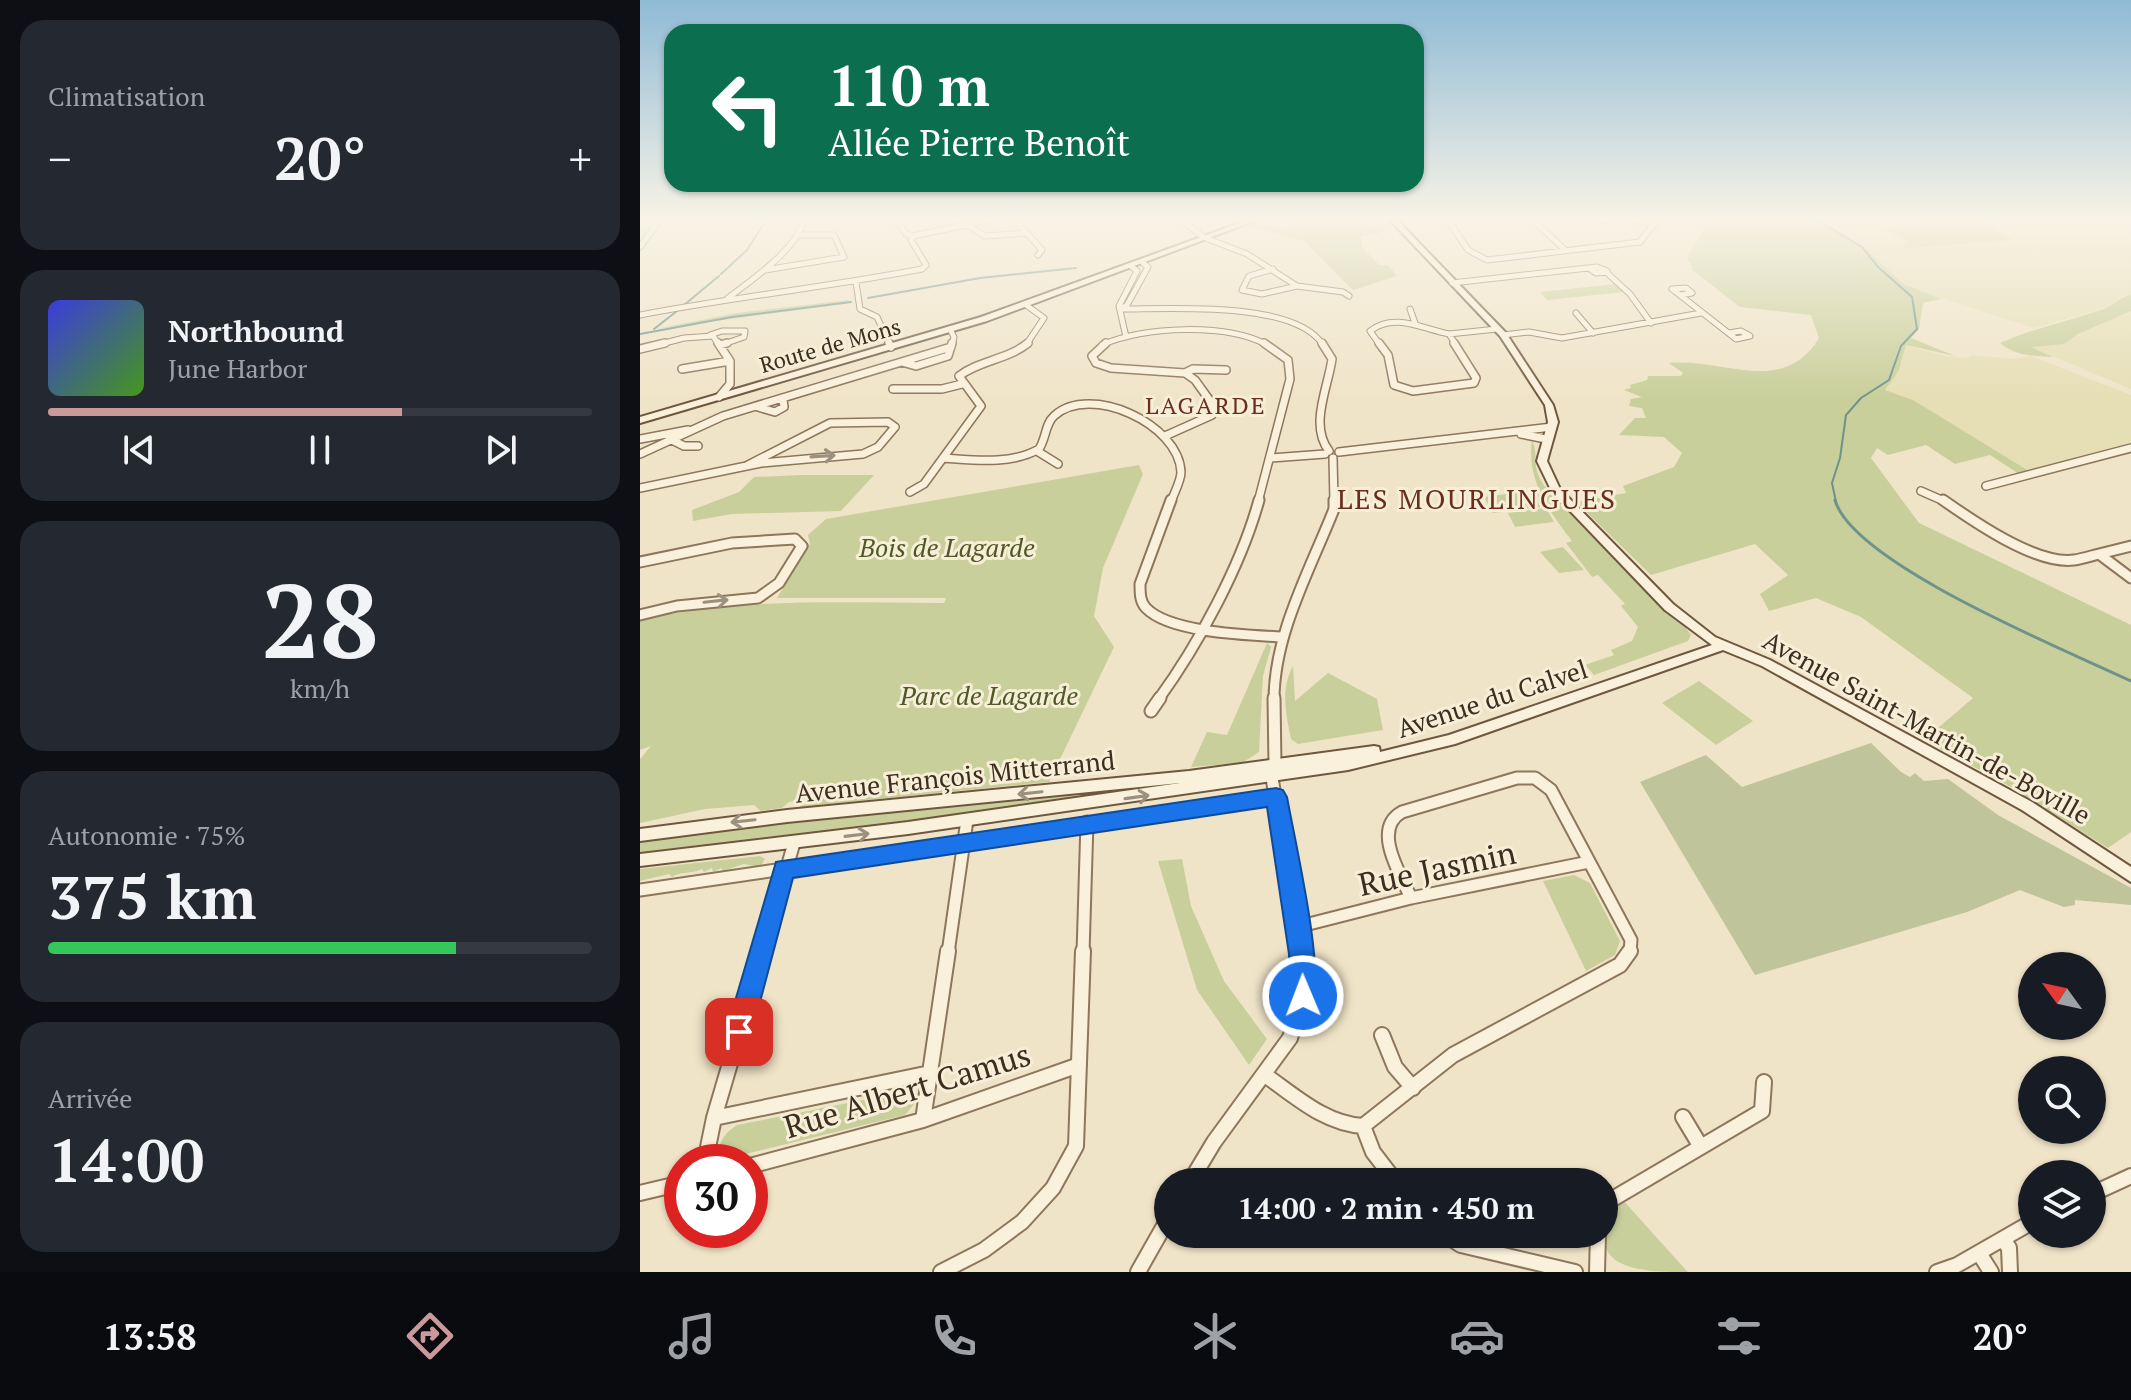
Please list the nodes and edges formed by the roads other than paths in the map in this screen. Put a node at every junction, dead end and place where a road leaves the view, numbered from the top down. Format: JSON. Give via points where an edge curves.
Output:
{"nodes":[{"id":1,"x":753,"y":279,"type":"edge"},
{"id":2,"x":868,"y":279,"type":"edge"},
{"id":3,"x":1098,"y":279,"type":"edge"},
{"id":4,"x":1133,"y":279,"type":"edge"},
{"id":5,"x":1141,"y":279,"type":"edge"},
{"id":6,"x":1246,"y":279,"type":"edge"},
{"id":7,"x":1288,"y":279,"type":"edge"},
{"id":8,"x":1449,"y":279,"type":"edge"},
{"id":9,"x":1488,"y":279,"type":"edge"},
{"id":10,"x":1614,"y":279,"type":"edge"},
{"id":11,"x":856,"y":282,"type":"junction"},
{"id":12,"x":1452,"y":283,"type":"junction"},
{"id":13,"x":1297,"y":286,"type":"junction"},
{"id":14,"x":1680,"y":295,"type":"dead end"},
{"id":15,"x":1349,"y":296,"type":"dead end"},
{"id":16,"x":728,"y":298,"type":"junction"},
{"id":17,"x":1026,"y":305,"type":"junction"},
{"id":18,"x":1121,"y":309,"type":"junction"},
{"id":19,"x":1410,"y":309,"type":"dead end"},
{"id":20,"x":1576,"y":313,"type":"dead end"},
{"id":21,"x":1701,"y":313,"type":"junction"},
{"id":22,"x":640,"y":315,"type":"edge"},
{"id":23,"x":1415,"y":323,"type":"junction"},
{"id":24,"x":1651,"y":323,"type":"junction"},
{"id":25,"x":950,"y":329,"type":"junction"},
{"id":26,"x":1500,"y":332,"type":"junction"},
{"id":27,"x":1593,"y":333,"type":"junction"},
{"id":28,"x":1729,"y":333,"type":"dead end"},
{"id":29,"x":1449,"y":334,"type":"junction"},
{"id":30,"x":710,"y":335,"type":"junction"},
{"id":31,"x":1126,"y":337,"type":"junction"},
{"id":32,"x":720,"y":345,"type":"junction"},
{"id":33,"x":891,"y":347,"type":"junction"},
{"id":34,"x":640,"y":349,"type":"edge"},
{"id":35,"x":730,"y":361,"type":"junction"},
{"id":36,"x":682,"y":369,"type":"dead end"},
{"id":37,"x":1226,"y":370,"type":"dead end"},
{"id":38,"x":1185,"y":373,"type":"junction"},
{"id":39,"x":962,"y":384,"type":"junction"},
{"id":40,"x":733,"y":388,"type":"junction"},
{"id":41,"x":893,"y":389,"type":"dead end"},
{"id":42,"x":640,"y":420,"type":"edge"},
{"id":43,"x":1552,"y":427,"type":"junction"},
{"id":44,"x":692,"y":430,"type":"junction"},
{"id":45,"x":1506,"y":433,"type":"junction"},
{"id":46,"x":1165,"y":436,"type":"junction"},
{"id":47,"x":640,"y":439,"type":"edge"},
{"id":48,"x":1546,"y":439,"type":"junction"},
{"id":49,"x":672,"y":440,"type":"junction"},
{"id":50,"x":698,"y":446,"type":"dead end"},
{"id":51,"x":2131,"y":448,"type":"edge"},
{"id":52,"x":1037,"y":451,"type":"junction"},
{"id":53,"x":640,"y":454,"type":"edge"},
{"id":54,"x":1332,"y":454,"type":"junction"},
{"id":55,"x":943,"y":458,"type":"junction"},
{"id":56,"x":1271,"y":458,"type":"junction"},
{"id":57,"x":1058,"y":464,"type":"dead end"},
{"id":58,"x":746,"y":466,"type":"junction"},
{"id":59,"x":1986,"y":486,"type":"dead end"},
{"id":60,"x":640,"y":488,"type":"edge"},
{"id":61,"x":1921,"y":491,"type":"dead end"},
{"id":62,"x":910,"y":492,"type":"dead end"},
{"id":63,"x":2131,"y":546,"type":"edge"},
{"id":64,"x":2099,"y":554,"type":"junction"},
{"id":65,"x":640,"y":562,"type":"edge"},
{"id":66,"x":2131,"y":578,"type":"edge"},
{"id":67,"x":640,"y":615,"type":"edge"},
{"id":68,"x":1203,"y":627,"type":"junction"},
{"id":69,"x":1283,"y":637,"type":"junction"},
{"id":70,"x":1716,"y":643,"type":"junction"},
{"id":71,"x":1151,"y":711,"type":"dead end"},
{"id":72,"x":1274,"y":772,"type":"junction"},
{"id":73,"x":1276,"y":797,"type":"junction"},
{"id":74,"x":967,"y":820,"type":"junction"},
{"id":75,"x":1087,"y":822,"type":"junction"},
{"id":76,"x":640,"y":835,"type":"edge"},
{"id":77,"x":794,"y":843,"type":"junction"},
{"id":78,"x":963,"y":843,"type":"junction"},
{"id":79,"x":640,"y":860,"type":"edge"},
{"id":80,"x":1589,"y":862,"type":"junction"},
{"id":81,"x":784,"y":869,"type":"junction"},
{"id":82,"x":2131,"y":875,"type":"edge"},
{"id":83,"x":640,"y":890,"type":"edge"},
{"id":84,"x":1411,"y":898,"type":"junction"},
{"id":85,"x":1297,"y":927,"type":"junction"},
{"id":86,"x":1382,"y":1035,"type":"dead end"},
{"id":87,"x":1079,"y":1065,"type":"junction"},
{"id":88,"x":930,"y":1073,"type":"junction"},
{"id":89,"x":1265,"y":1075,"type":"junction"},
{"id":90,"x":1764,"y":1082,"type":"dead end"},
{"id":91,"x":1413,"y":1088,"type":"junction"},
{"id":92,"x":1683,"y":1117,"type":"dead end"},
{"id":93,"x":714,"y":1118,"type":"junction"},
{"id":94,"x":923,"y":1120,"type":"junction"},
{"id":95,"x":1363,"y":1126,"type":"junction"},
{"id":96,"x":709,"y":1144,"type":"edge"},
{"id":97,"x":1701,"y":1147,"type":"junction"},
{"id":98,"x":768,"y":1161,"type":"edge"},
{"id":99,"x":1198,"y":1168,"type":"edge"},
{"id":100,"x":1385,"y":1168,"type":"edge"},
{"id":101,"x":2131,"y":1176,"type":"edge"},
{"id":102,"x":664,"y":1187,"type":"edge"},
{"id":103,"x":2106,"y":1188,"type":"edge"},
{"id":104,"x":640,"y":1193,"type":"edge"},
{"id":105,"x":1618,"y":1196,"type":"edge"},
{"id":106,"x":2018,"y":1230,"type":"edge"},
{"id":107,"x":2003,"y":1239,"type":"junction"},
{"id":108,"x":1154,"y":1244,"type":"edge"},
{"id":109,"x":1474,"y":1248,"type":"edge"},
{"id":110,"x":1598,"y":1248,"type":"edge"},
{"id":111,"x":1979,"y":1253,"type":"junction"},
{"id":112,"x":941,"y":1272,"type":"edge"},
{"id":113,"x":1138,"y":1272,"type":"edge"},
{"id":114,"x":1575,"y":1272,"type":"edge"},
{"id":115,"x":1597,"y":1272,"type":"edge"},
{"id":116,"x":1937,"y":1272,"type":"edge"},
{"id":117,"x":1991,"y":1272,"type":"edge"},
{"id":118,"x":2010,"y":1272,"type":"edge"}],
"edges":[{"from":1,"to":16,"type":"street"},
{"from":2,"to":11,"type":"street"},
{"from":3,"to":17,"type":"street","name":"Route de Mons"},
{"from":4,"to":18,"type":"street"},
{"from":5,"to":18,"type":"street"},
{"from":6,"to":13,"type":"street","via":[[1242,290],[1248,293]]},
{"from":7,"to":13,"type":"street"},
{"from":8,"to":12,"type":"street"},
{"from":9,"to":12,"type":"street"},
{"from":10,"to":24,"type":"street"},
{"from":11,"to":16,"type":"street"},
{"from":11,"to":33,"type":"street","via":[[860,309],[877,317]]},
{"from":12,"to":26,"type":"street"},
{"from":13,"to":15,"type":"street"},
{"from":14,"to":21,"type":"street"},
{"from":16,"to":22,"type":"street"},
{"from":17,"to":25,"type":"street","name":"Route de Mons"},
{"from":17,"to":39,"type":"street","via":[[1046,318],[1027,346],[963,373],[958,379]]},
{"from":18,"to":31,"type":"street"},
{"from":18,"to":54,"type":"street","via":[[1262,312],[1307,331],[1332,359],[1321,421],[1321,440]]},
{"from":19,"to":23,"type":"street"},
{"from":20,"to":27,"type":"street"},
{"from":21,"to":24,"type":"street"},
{"from":21,"to":28,"type":"street"},
{"from":23,"to":29,"type":"street"},
{"from":23,"to":29,"type":"street","via":[[1370,331],[1388,355],[1398,388],[1474,383],[1476,378]]},
{"from":24,"to":27,"type":"street"},
{"from":25,"to":33,"type":"street","name":"Route de Mons"},
{"from":25,"to":44,"type":"street","via":[[954,335],[948,356],[916,366],[902,362],[783,400],[784,407],[775,412],[758,407]]},
{"from":26,"to":27,"type":"street","via":[[1562,338]]},
{"from":26,"to":29,"type":"street"},
{"from":26,"to":43,"type":"street","via":[[1549,405]]},
{"from":30,"to":32,"type":"street"},
{"from":30,"to":32,"type":"street","via":[[745,331],[744,337]]},
{"from":30,"to":34,"type":"street"},
{"from":31,"to":38,"type":"street","via":[[1099,346],[1093,360],[1111,368]]},
{"from":31,"to":56,"type":"street","via":[[1213,330],[1256,340],[1282,353],[1291,370]]},
{"from":32,"to":35,"type":"street"},
{"from":33,"to":40,"type":"street","name":"Route de Mons"},
{"from":35,"to":36,"type":"street"},
{"from":35,"to":40,"type":"street"},
{"from":37,"to":38,"type":"street"},
{"from":38,"to":46,"type":"street","via":[[1214,411]]},
{"from":39,"to":41,"type":"street"},
{"from":39,"to":55,"type":"street","via":[[981,406]]},
{"from":40,"to":42,"type":"street","name":"Route de Mons"},
{"from":43,"to":45,"type":"street"},
{"from":43,"to":48,"type":"street"},
{"from":44,"to":47,"type":"street"},
{"from":44,"to":49,"type":"street"},
{"from":45,"to":48,"type":"street"},
{"from":45,"to":54,"type":"street"},
{"from":46,"to":52,"type":"street","via":[[1125,411],[1078,407],[1048,421]]},
{"from":46,"to":68,"type":"street","via":[[1178,456],[1180,481],[1139,592],[1152,613]]},
{"from":48,"to":70,"type":"street","name":"Avenue Saint-Martin-de-Boville","via":[[1543,466],[1556,490],[1663,601]]},
{"from":49,"to":50,"type":"street"},
{"from":49,"to":53,"type":"street"},
{"from":51,"to":59,"type":"street"},
{"from":52,"to":55,"type":"street","via":[[994,460]]},
{"from":52,"to":57,"type":"street"},
{"from":54,"to":56,"type":"street"},
{"from":54,"to":69,"type":"street","via":[[1334,509]]},
{"from":55,"to":62,"type":"street","via":[[924,484]]},
{"from":56,"to":68,"type":"street","via":[[1250,533]]},
{"from":58,"to":58,"type":"street","one_way":true,"via":[[868,452],[895,427],[888,422],[835,421]]},
{"from":58,"to":60,"type":"street"},
{"from":61,"to":64,"type":"street","via":[[1941,498],[1990,533],[2050,558],[2072,561]]},
{"from":63,"to":64,"type":"street"},
{"from":64,"to":66,"type":"street"},
{"from":67,"to":65,"type":"street","one_way":true,"via":[[769,594],[802,546],[795,539],[732,543]]},
{"from":68,"to":69,"type":"street"},
{"from":68,"to":71,"type":"street"},
{"from":69,"to":72,"type":"street","via":[[1274,672]]},
{"from":70,"to":72,"type":"street","name":"Avenue du Calvel","via":[[1450,740],[1348,765]]},
{"from":70,"to":82,"type":"street","name":"Avenue Saint-Martin-de-Boville","via":[[1766,663],[1998,788]]},
{"from":72,"to":73,"type":"street"},
{"from":74,"to":72,"type":"street","name":"Avenue François Mitterrand","one_way":true},
{"from":72,"to":76,"type":"street","name":"Avenue François Mitterrand","one_way":true,"via":[[760,819]]},
{"from":73,"to":75,"type":"street"},
{"from":73,"to":85,"type":"street"},
{"from":77,"to":74,"type":"street","name":"Avenue François Mitterrand","one_way":true},
{"from":74,"to":78,"type":"street"},
{"from":75,"to":78,"type":"street"},
{"from":75,"to":87,"type":"street"},
{"from":77,"to":79,"type":"street","name":"Avenue François Mitterrand"},
{"from":77,"to":81,"type":"street"},
{"from":78,"to":81,"type":"street"},
{"from":78,"to":88,"type":"street"},
{"from":80,"to":84,"type":"street","name":"Rue Jasmin"},
{"from":80,"to":84,"type":"street","via":[[1551,790],[1535,778],[1517,778],[1391,819],[1388,843]]},
{"from":80,"to":91,"type":"street","via":[[1631,940],[1630,954],[1620,965],[1453,1055]]},
{"from":81,"to":83,"type":"street"},
{"from":81,"to":93,"type":"street"},
{"from":84,"to":85,"type":"street","name":"Rue Jasmin"},
{"from":85,"to":89,"type":"street","via":[[1304,987],[1301,1008],[1290,1038]]},
{"from":86,"to":91,"type":"street","via":[[1395,1067]]},
{"from":87,"to":94,"type":"street","name":"Rue Albert Camus"},
{"from":87,"to":112,"type":"street","via":[[1076,1146],[1056,1187],[1000,1240]]},
{"from":88,"to":93,"type":"street"},
{"from":88,"to":94,"type":"street"},
{"from":89,"to":95,"type":"street","via":[[1337,1122]]},
{"from":89,"to":99,"type":"street"},
{"from":90,"to":97,"type":"street","via":[[1762,1111]]},
{"from":91,"to":95,"type":"street"},
{"from":92,"to":97,"type":"street"},
{"from":93,"to":96,"type":"street"},
{"from":94,"to":98,"type":"street","name":"Rue Albert Camus"},
{"from":95,"to":100,"type":"street"},
{"from":97,"to":105,"type":"street"},
{"from":101,"to":103,"type":"street"},
{"from":102,"to":104,"type":"street"},
{"from":106,"to":107,"type":"street"},
{"from":107,"to":111,"type":"street"},
{"from":107,"to":118,"type":"street","via":[[2009,1248]]},
{"from":108,"to":113,"type":"street"},
{"from":109,"to":114,"type":"street"},
{"from":110,"to":115,"type":"street"},
{"from":111,"to":116,"type":"street"},
{"from":111,"to":117,"type":"street"}]}
